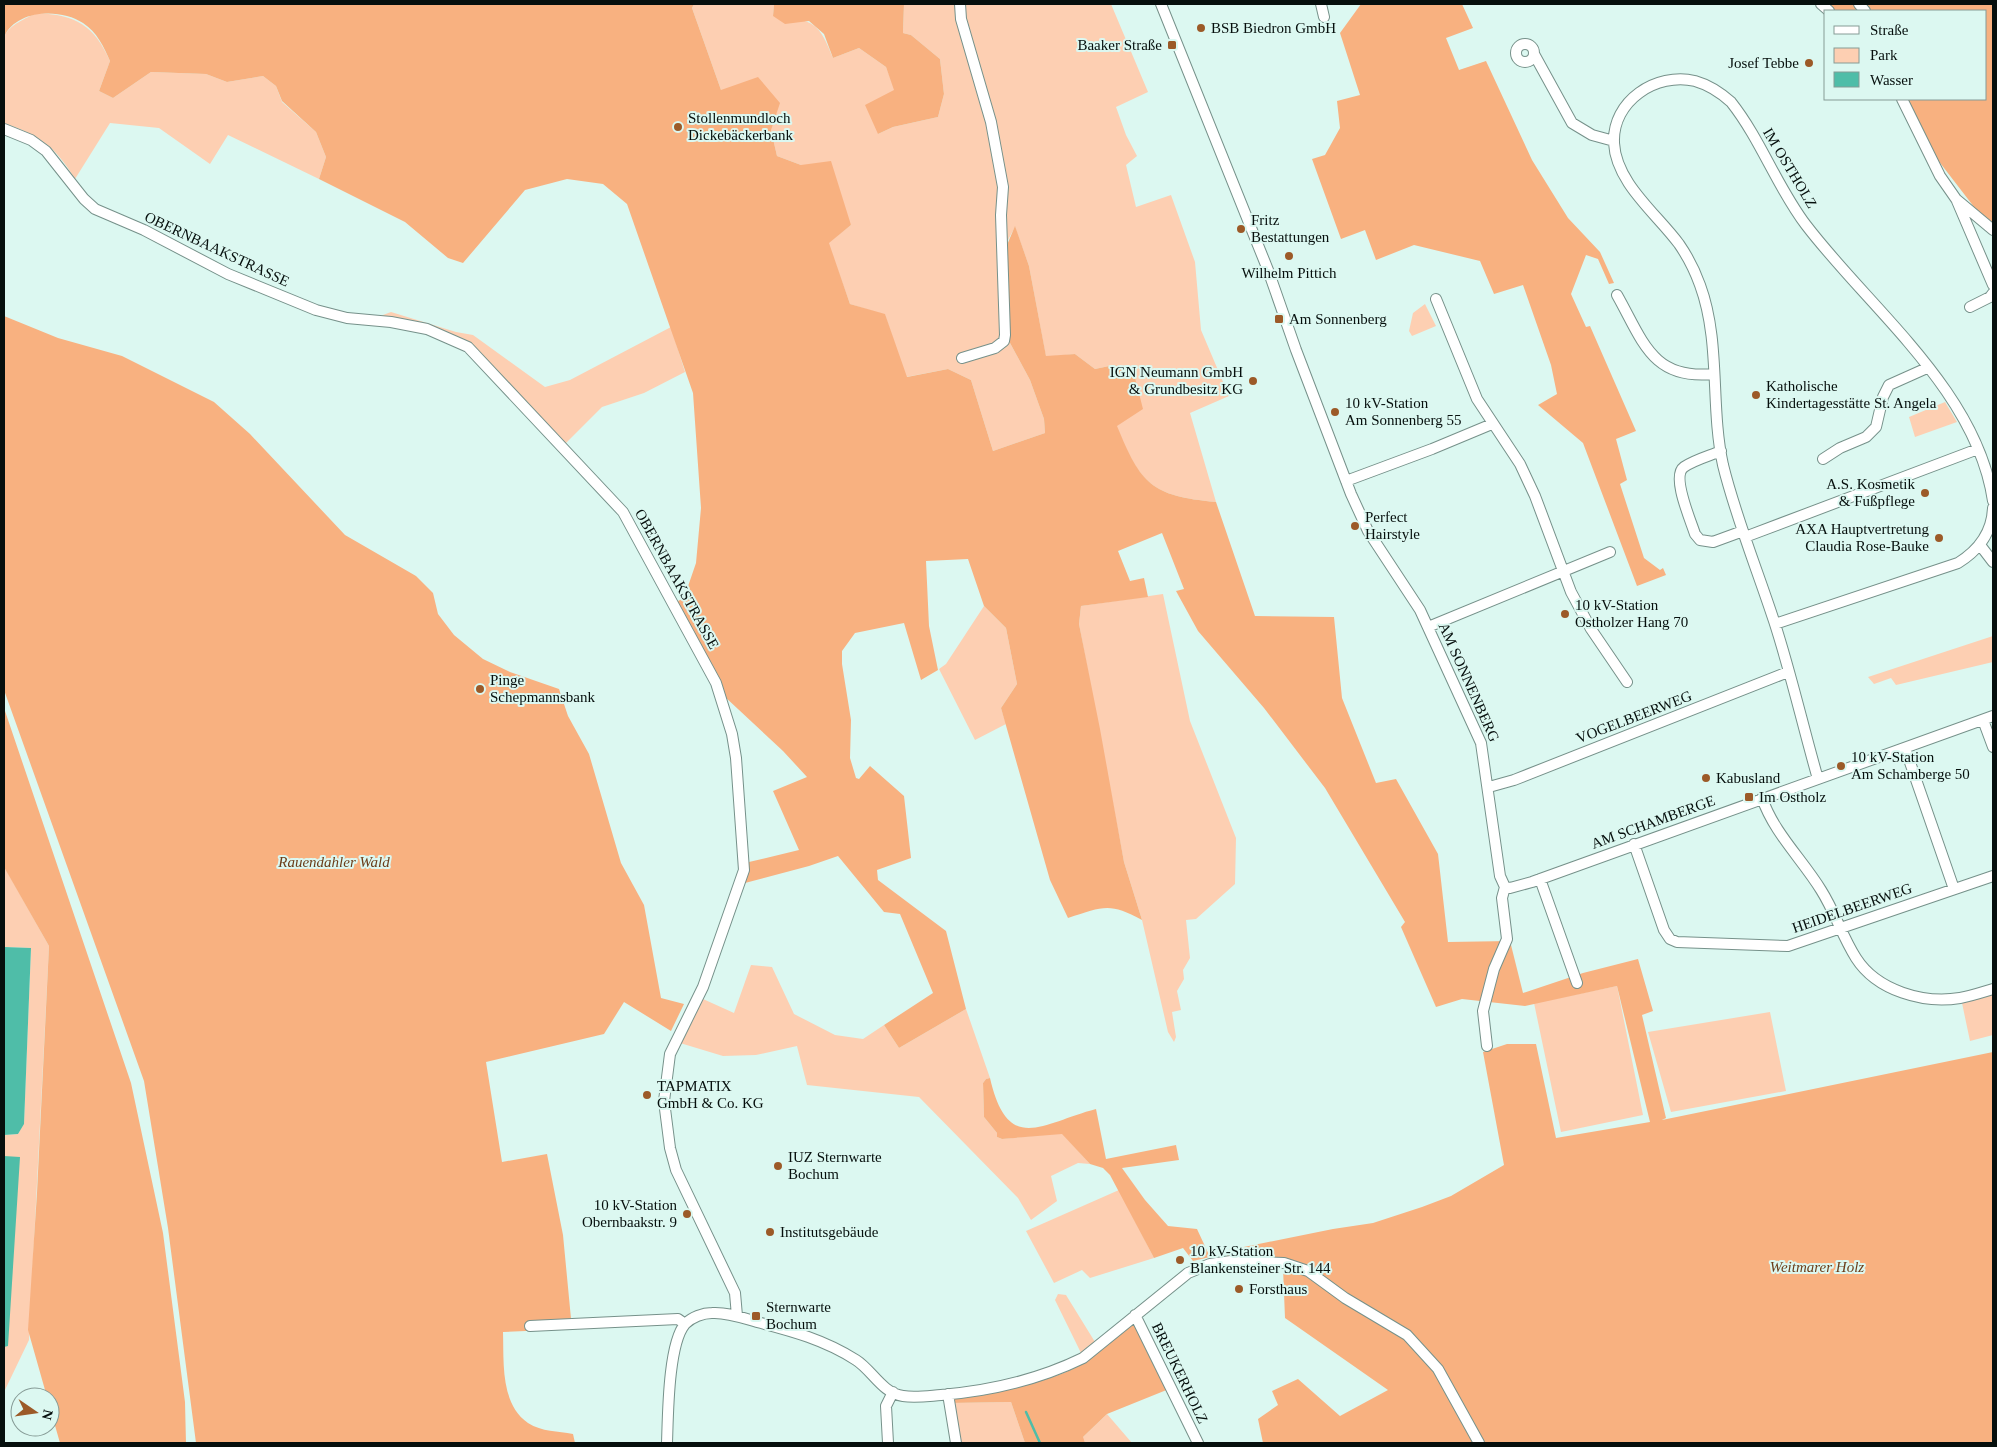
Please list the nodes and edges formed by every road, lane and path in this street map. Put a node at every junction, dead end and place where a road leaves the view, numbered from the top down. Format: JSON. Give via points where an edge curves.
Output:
{"nodes":[{"id":1,"x":960,"y":4,"type":"edge"},
{"id":2,"x":1161,"y":4,"type":"edge"},
{"id":3,"x":1321,"y":4,"type":"edge"},
{"id":4,"x":1324,"y":17,"type":"dead end"},
{"id":5,"x":1534,"y":54,"type":"dead end"},
{"id":6,"x":1902,"y":100,"type":"edge"},
{"id":7,"x":4,"y":129,"type":"edge"},
{"id":8,"x":1614,"y":141,"type":"junction"},
{"id":9,"x":1956,"y":198,"type":"junction"},
{"id":10,"x":1993,"y":230,"type":"edge"},
{"id":11,"x":1993,"y":285,"type":"edge"},
{"id":12,"x":1993,"y":293,"type":"edge"},
{"id":13,"x":1617,"y":295,"type":"dead end"},
{"id":14,"x":1436,"y":298,"type":"dead end"},
{"id":15,"x":1970,"y":307,"type":"dead end"},
{"id":16,"x":962,"y":358,"type":"dead end"},
{"id":17,"x":1927,"y":368,"type":"junction"},
{"id":18,"x":1713,"y":374,"type":"junction"},
{"id":19,"x":1492,"y":424,"type":"junction"},
{"id":20,"x":1978,"y":449,"type":"junction"},
{"id":21,"x":1721,"y":452,"type":"junction"},
{"id":22,"x":1823,"y":459,"type":"dead end"},
{"id":23,"x":1346,"y":481,"type":"junction"},
{"id":24,"x":1993,"y":501,"type":"edge"},
{"id":25,"x":1993,"y":508,"type":"edge"},
{"id":26,"x":1744,"y":534,"type":"junction"},
{"id":27,"x":1980,"y":545,"type":"junction"},
{"id":28,"x":1610,"y":552,"type":"dead end"},
{"id":29,"x":1993,"y":559,"type":"edge"},
{"id":30,"x":1562,"y":572,"type":"junction"},
{"id":31,"x":1775,"y":624,"type":"junction"},
{"id":32,"x":1428,"y":626,"type":"junction"},
{"id":33,"x":1788,"y":672,"type":"junction"},
{"id":34,"x":1627,"y":682,"type":"dead end"},
{"id":35,"x":1988,"y":718,"type":"edge"},
{"id":36,"x":1993,"y":747,"type":"edge"},
{"id":37,"x":1905,"y":748,"type":"junction"},
{"id":38,"x":1818,"y":779,"type":"junction"},
{"id":39,"x":1489,"y":787,"type":"junction"},
{"id":40,"x":1762,"y":798,"type":"junction"},
{"id":41,"x":1634,"y":844,"type":"junction"},
{"id":42,"x":1993,"y":876,"type":"edge"},
{"id":43,"x":1540,"y":879,"type":"junction"},
{"id":44,"x":1505,"y":887,"type":"junction"},
{"id":45,"x":1954,"y":889,"type":"junction"},
{"id":46,"x":1840,"y":928,"type":"junction"},
{"id":47,"x":1576,"y":983,"type":"dead end"},
{"id":48,"x":1993,"y":989,"type":"edge"},
{"id":49,"x":1487,"y":1046,"type":"dead end"},
{"id":50,"x":1135,"y":1315,"type":"junction"},
{"id":51,"x":737,"y":1316,"type":"junction"},
{"id":52,"x":685,"y":1324,"type":"junction"},
{"id":53,"x":530,"y":1326,"type":"dead end"},
{"id":54,"x":893,"y":1392,"type":"junction"},
{"id":55,"x":948,"y":1394,"type":"junction"},
{"id":56,"x":888,"y":1442,"type":"edge"},
{"id":57,"x":667,"y":1443,"type":"edge"},
{"id":58,"x":877,"y":1443,"type":"edge"},
{"id":59,"x":956,"y":1443,"type":"edge"},
{"id":60,"x":1198,"y":1443,"type":"edge"},
{"id":61,"x":1479,"y":1443,"type":"edge"}],
"edges":[{"from":1,"to":16,"type":"street","via":[[961,19],[991,122],[1003,187],[1005,325],[1002,344]]},
{"from":2,"to":23,"type":"street","name":"AM SONNENBERG","via":[[1268,270]]},
{"from":3,"to":4,"type":"street"},
{"from":5,"to":8,"type":"street","via":[[1572,122],[1592,135]]},
{"from":6,"to":9,"type":"street","via":[[1940,176]]},
{"from":7,"to":51,"type":"street","name":"OBERNBAAKSTRASSE","via":[[31,140],[46,151],[84,199],[96,209],[228,274],[316,310],[347,318],[427,329],[468,347],[631,523],[716,683],[736,758],[744,870],[710,971],[670,1054],[664,1101],[676,1170],[735,1293]]},
{"from":8,"to":17,"type":"street","name":"IM OSTHOLZ","via":[[1624,108],[1639,92],[1652,86],[1685,80],[1708,86],[1725,96],[1744,120],[1806,225]]},
{"from":8,"to":18,"type":"street","name":"IM OSTHOLZ","via":[[1624,174],[1681,247],[1695,273],[1708,318]]},
{"from":9,"to":10,"type":"street"},
{"from":9,"to":11,"type":"street"},
{"from":12,"to":15,"type":"street"},
{"from":13,"to":18,"type":"street","via":[[1660,363],[1680,374]]},
{"from":14,"to":19,"type":"street","via":[[1476,399]]},
{"from":17,"to":20,"type":"street","name":"IM OSTHOLZ","via":[[1958,412]]},
{"from":17,"to":22,"type":"street","via":[[1889,385],[1876,427],[1866,437]]},
{"from":18,"to":21,"type":"street","name":"IM OSTHOLZ"},
{"from":19,"to":23,"type":"street"},
{"from":19,"to":30,"type":"street","via":[[1528,480]]},
{"from":20,"to":24,"type":"street","name":"IM OSTHOLZ"},
{"from":20,"to":26,"type":"street"},
{"from":21,"to":26,"type":"street","name":"IM OSTHOLZ"},
{"from":21,"to":26,"type":"street","via":[[1684,466],[1679,482],[1695,534],[1700,540],[1714,542]]},
{"from":23,"to":32,"type":"street","name":"AM SONNENBERG","via":[[1368,531]]},
{"from":25,"to":27,"type":"street","via":[[1990,527]]},
{"from":26,"to":31,"type":"street","name":"IM OSTHOLZ"},
{"from":27,"to":29,"type":"street"},
{"from":27,"to":31,"type":"street","via":[[1965,559],[1950,566]]},
{"from":28,"to":30,"type":"street"},
{"from":30,"to":32,"type":"street"},
{"from":30,"to":34,"type":"street","via":[[1591,629]]},
{"from":31,"to":33,"type":"street","name":"IM OSTHOLZ"},
{"from":32,"to":39,"type":"street","name":"AM SONNENBERG","via":[[1482,743]]},
{"from":33,"to":38,"type":"street","name":"IM OSTHOLZ"},
{"from":33,"to":39,"type":"street","name":"VOGELBEERWEG"},
{"from":35,"to":36,"type":"street"},
{"from":35,"to":37,"type":"street","name":"AM SCHAMBERGE"},
{"from":37,"to":38,"type":"street","name":"AM SCHAMBERGE"},
{"from":37,"to":45,"type":"street"},
{"from":38,"to":40,"type":"street","name":"AM SCHAMBERGE"},
{"from":39,"to":44,"type":"street","name":"AM SONNENBERG","via":[[1500,876]]},
{"from":40,"to":41,"type":"street","name":"AM SCHAMBERGE"},
{"from":40,"to":46,"type":"street","via":[[1774,826],[1820,889]]},
{"from":41,"to":43,"type":"street","name":"AM SCHAMBERGE"},
{"from":41,"to":46,"type":"street","name":"HEIDELBEERWEG","via":[[1664,930],[1674,941],[1784,946]]},
{"from":42,"to":45,"type":"street","name":"HEIDELBEERWEG"},
{"from":43,"to":44,"type":"street","via":[[1517,887]]},
{"from":43,"to":47,"type":"street"},
{"from":44,"to":49,"type":"street","name":"AM SONNENBERG","via":[[1502,898],[1506,939],[1482,1011]]},
{"from":45,"to":46,"type":"street","name":"HEIDELBEERWEG"},
{"from":46,"to":48,"type":"street","via":[[1862,966],[1896,990],[1920,997],[1946,999]]},
{"from":50,"to":55,"type":"street","via":[[1082,1358],[1068,1365],[983,1392]]},
{"from":50,"to":60,"type":"street","name":"BREUKERHOLZ"},
{"from":50,"to":61,"type":"street","via":[[1184,1276],[1210,1264],[1243,1260],[1299,1266],[1345,1298],[1399,1329],[1420,1348],[1438,1369]]},
{"from":51,"to":52,"type":"street","via":[[713,1312],[700,1314]]},
{"from":51,"to":54,"type":"street","via":[[826,1344],[867,1367],[882,1385]]},
{"from":52,"to":53,"type":"street","via":[[678,1319],[548,1321]]},
{"from":52,"to":57,"type":"street","via":[[676,1345],[671,1376]]},
{"from":54,"to":55,"type":"street","via":[[901,1396]]},
{"from":54,"to":56,"type":"street","via":[[886,1406]]},
{"from":55,"to":59,"type":"street"},
{"from":56,"to":58,"type":"street"}]}
